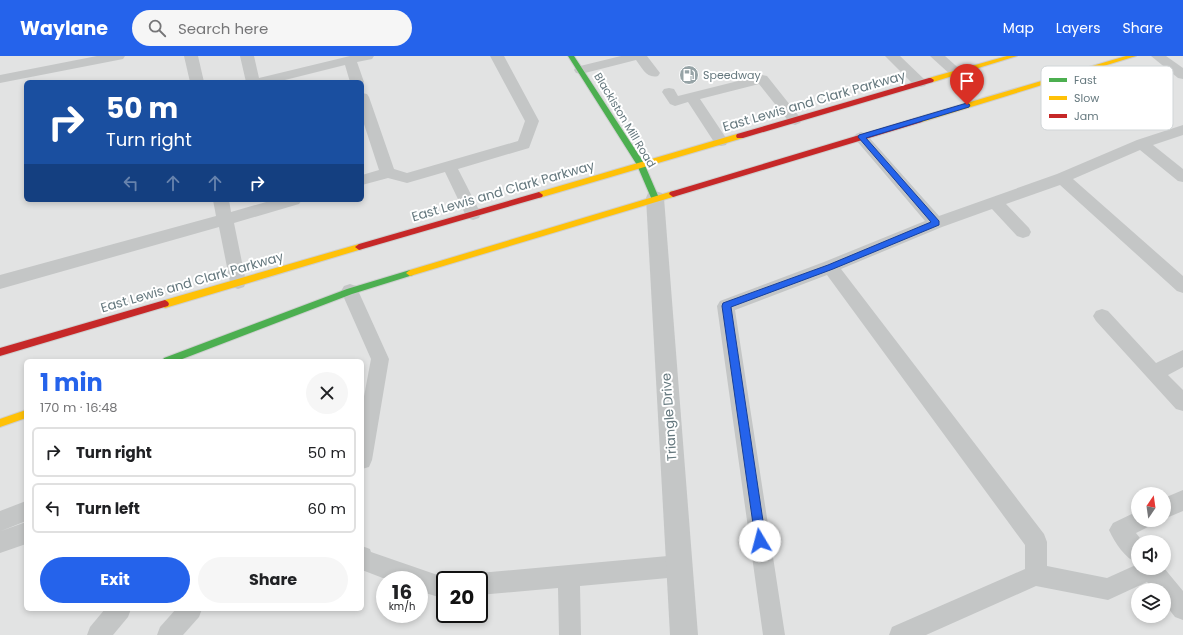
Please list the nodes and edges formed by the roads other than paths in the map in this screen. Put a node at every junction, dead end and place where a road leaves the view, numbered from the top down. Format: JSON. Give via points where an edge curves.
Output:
{"nodes":[{"id":1,"x":118,"y":56,"type":"edge"},
{"id":2,"x":191,"y":56,"type":"edge"},
{"id":3,"x":247,"y":56,"type":"edge"},
{"id":4,"x":367,"y":56,"type":"edge"},
{"id":5,"x":497,"y":56,"type":"edge"},
{"id":6,"x":571,"y":56,"type":"edge"},
{"id":7,"x":639,"y":56,"type":"edge"},
{"id":8,"x":892,"y":56,"type":"edge"},
{"id":9,"x":937,"y":56,"type":"edge"},
{"id":10,"x":1014,"y":56,"type":"edge"},
{"id":11,"x":1133,"y":56,"type":"edge"},
{"id":12,"x":1158,"y":56,"type":"edge"},
{"id":13,"x":350,"y":60,"type":"junction"},
{"id":14,"x":322,"y":61,"type":"edge"},
{"id":15,"x":1099,"y":66,"type":"edge"},
{"id":16,"x":1172,"y":66,"type":"edge"},
{"id":17,"x":1173,"y":67,"type":"edge"},
{"id":18,"x":581,"y":70,"type":"junction"},
{"id":19,"x":653,"y":73,"type":"dead end"},
{"id":20,"x":957,"y":73,"type":"junction"},
{"id":21,"x":1183,"y":74,"type":"edge"},
{"id":22,"x":0,"y":79,"type":"edge"},
{"id":23,"x":197,"y":80,"type":"edge"},
{"id":24,"x":253,"y":80,"type":"edge"},
{"id":25,"x":266,"y":80,"type":"edge"},
{"id":26,"x":356,"y":80,"type":"edge"},
{"id":27,"x":920,"y":83,"type":"junction"},
{"id":28,"x":1041,"y":83,"type":"edge"},
{"id":29,"x":668,"y":92,"type":"dead end"},
{"id":30,"x":690,"y":97,"type":"junction"},
{"id":31,"x":364,"y":103,"type":"edge"},
{"id":32,"x":795,"y":120,"type":"junction"},
{"id":33,"x":1183,"y":130,"type":"edge"},
{"id":34,"x":861,"y":137,"type":"junction"},
{"id":35,"x":721,"y":141,"type":"junction"},
{"id":36,"x":1142,"y":144,"type":"junction"},
{"id":37,"x":641,"y":165,"type":"junction"},
{"id":38,"x":449,"y":166,"type":"junction"},
{"id":39,"x":388,"y":173,"type":"junction"},
{"id":40,"x":1183,"y":177,"type":"edge"},
{"id":41,"x":1062,"y":178,"type":"junction"},
{"id":42,"x":364,"y":179,"type":"edge"},
{"id":43,"x":655,"y":198,"type":"junction"},
{"id":44,"x":221,"y":202,"type":"edge"},
{"id":45,"x":287,"y":202,"type":"edge"},
{"id":46,"x":994,"y":202,"type":"junction"},
{"id":47,"x":473,"y":214,"type":"junction"},
{"id":48,"x":225,"y":220,"type":"junction"},
{"id":49,"x":936,"y":223,"type":"junction"},
{"id":50,"x":1023,"y":232,"type":"dead end"},
{"id":51,"x":830,"y":267,"type":"junction"},
{"id":52,"x":0,"y":282,"type":"edge"},
{"id":53,"x":238,"y":282,"type":"junction"},
{"id":54,"x":1183,"y":286,"type":"edge"},
{"id":55,"x":350,"y":291,"type":"junction"},
{"id":56,"x":1102,"y":316,"type":"dead end"},
{"id":57,"x":0,"y":352,"type":"edge"},
{"id":58,"x":1183,"y":358,"type":"edge"},
{"id":59,"x":171,"y":359,"type":"edge"},
{"id":60,"x":1154,"y":373,"type":"junction"},
{"id":61,"x":1183,"y":403,"type":"edge"},
{"id":62,"x":24,"y":415,"type":"edge"},
{"id":63,"x":0,"y":423,"type":"edge"},
{"id":64,"x":365,"y":426,"type":"edge"},
{"id":65,"x":364,"y":437,"type":"edge"},
{"id":66,"x":1183,"y":500,"type":"edge"},
{"id":67,"x":1171,"y":506,"type":"edge"},
{"id":68,"x":24,"y":512,"type":"edge"},
{"id":69,"x":0,"y":521,"type":"edge"},
{"id":70,"x":1131,"y":525,"type":"edge"},
{"id":71,"x":24,"y":534,"type":"edge"},
{"id":72,"x":0,"y":542,"type":"edge"},
{"id":73,"x":1131,"y":544,"type":"edge"},
{"id":74,"x":364,"y":560,"type":"edge"},
{"id":75,"x":679,"y":566,"type":"junction"},
{"id":76,"x":394,"y":571,"type":"edge"},
{"id":77,"x":1131,"y":573,"type":"edge"},
{"id":78,"x":1036,"y":575,"type":"junction"},
{"id":79,"x":1156,"y":575,"type":"edge"},
{"id":80,"x":569,"y":576,"type":"junction"},
{"id":81,"x":488,"y":583,"type":"edge"},
{"id":82,"x":1183,"y":609,"type":"edge"},
{"id":83,"x":118,"y":611,"type":"edge"},
{"id":84,"x":190,"y":611,"type":"edge"},
{"id":85,"x":98,"y":635,"type":"edge"},
{"id":86,"x":168,"y":635,"type":"edge"},
{"id":87,"x":570,"y":635,"type":"edge"},
{"id":88,"x":684,"y":635,"type":"edge"},
{"id":89,"x":774,"y":635,"type":"edge"},
{"id":90,"x":900,"y":635,"type":"edge"}],
"edges":[{"from":1,"to":22,"type":"lane"},
{"from":2,"to":23,"type":"lane"},
{"from":3,"to":24,"type":"lane"},
{"from":4,"to":13,"type":"lane"},
{"from":5,"to":38,"type":"lane","via":[[532,121],[524,144]]},
{"from":6,"to":18,"type":"main road","name":"Blackiston Mill Road"},
{"from":7,"to":18,"type":"lane"},
{"from":7,"to":19,"type":"lane"},
{"from":8,"to":27,"type":"lane"},
{"from":9,"to":20,"type":"lane"},
{"from":10,"to":20,"type":"main road","name":"East Lewis and Clark Parkway"},
{"from":11,"to":15,"type":"main road"},
{"from":12,"to":16,"type":"lane"},
{"from":13,"to":14,"type":"lane"},
{"from":13,"to":26,"type":"lane"},
{"from":14,"to":25,"type":"lane"},
{"from":17,"to":21,"type":"lane"},
{"from":18,"to":37,"type":"main road","name":"Blackiston Mill Road"},
{"from":20,"to":27,"type":"main road","name":"East Lewis and Clark Parkway"},
{"from":27,"to":32,"type":"main road","name":"East Lewis and Clark Parkway"},
{"from":28,"to":34,"type":"main road"},
{"from":29,"to":30,"type":"lane","via":[[676,100]]},
{"from":30,"to":32,"type":"lane","via":[[762,79]]},
{"from":30,"to":35,"type":"lane"},
{"from":31,"to":39,"type":"lane"},
{"from":32,"to":35,"type":"main road","name":"East Lewis and Clark Parkway"},
{"from":33,"to":36,"type":"lane"},
{"from":34,"to":43,"type":"main road"},
{"from":34,"to":49,"type":"lane"},
{"from":35,"to":37,"type":"main road","name":"East Lewis and Clark Parkway"},
{"from":36,"to":40,"type":"lane"},
{"from":36,"to":41,"type":"lane"},
{"from":37,"to":43,"type":"main road","name":"Blackiston Mill Road"},
{"from":37,"to":47,"type":"main road","name":"East Lewis and Clark Parkway"},
{"from":38,"to":39,"type":"lane","via":[[407,178]]},
{"from":38,"to":47,"type":"lane"},
{"from":39,"to":42,"type":"lane"},
{"from":41,"to":46,"type":"lane"},
{"from":41,"to":54,"type":"lane"},
{"from":43,"to":55,"type":"main road"},
{"from":43,"to":75,"type":"street","name":"Triangle Drive"},
{"from":44,"to":48,"type":"lane"},
{"from":45,"to":48,"type":"lane"},
{"from":46,"to":49,"type":"lane"},
{"from":46,"to":50,"type":"lane"},
{"from":47,"to":53,"type":"main road","name":"East Lewis and Clark Parkway"},
{"from":48,"to":52,"type":"lane"},
{"from":48,"to":53,"type":"lane"},
{"from":49,"to":51,"type":"lane"},
{"from":51,"to":78,"type":"lane","via":[[1036,542]]},
{"from":51,"to":89,"type":"lane","via":[[726,306]]},
{"from":53,"to":57,"type":"main road","name":"East Lewis and Clark Parkway"},
{"from":55,"to":59,"type":"main road"},
{"from":55,"to":64,"type":"lane","via":[[380,359]]},
{"from":56,"to":60,"type":"lane"},
{"from":58,"to":60,"type":"lane"},
{"from":60,"to":61,"type":"lane"},
{"from":62,"to":63,"type":"main road"},
{"from":64,"to":65,"type":"lane"},
{"from":66,"to":67,"type":"lane"},
{"from":68,"to":69,"type":"lane"},
{"from":70,"to":73,"type":"lane","via":[[1120,530]]},
{"from":71,"to":72,"type":"lane"},
{"from":74,"to":76,"type":"lane"},
{"from":75,"to":80,"type":"lane"},
{"from":75,"to":88,"type":"street","name":"Triangle Drive"},
{"from":77,"to":78,"type":"lane","via":[[1108,589]]},
{"from":78,"to":90,"type":"lane"},
{"from":79,"to":82,"type":"lane"},
{"from":80,"to":81,"type":"lane"},
{"from":80,"to":87,"type":"lane"},
{"from":83,"to":85,"type":"lane"},
{"from":84,"to":86,"type":"lane"}]}
